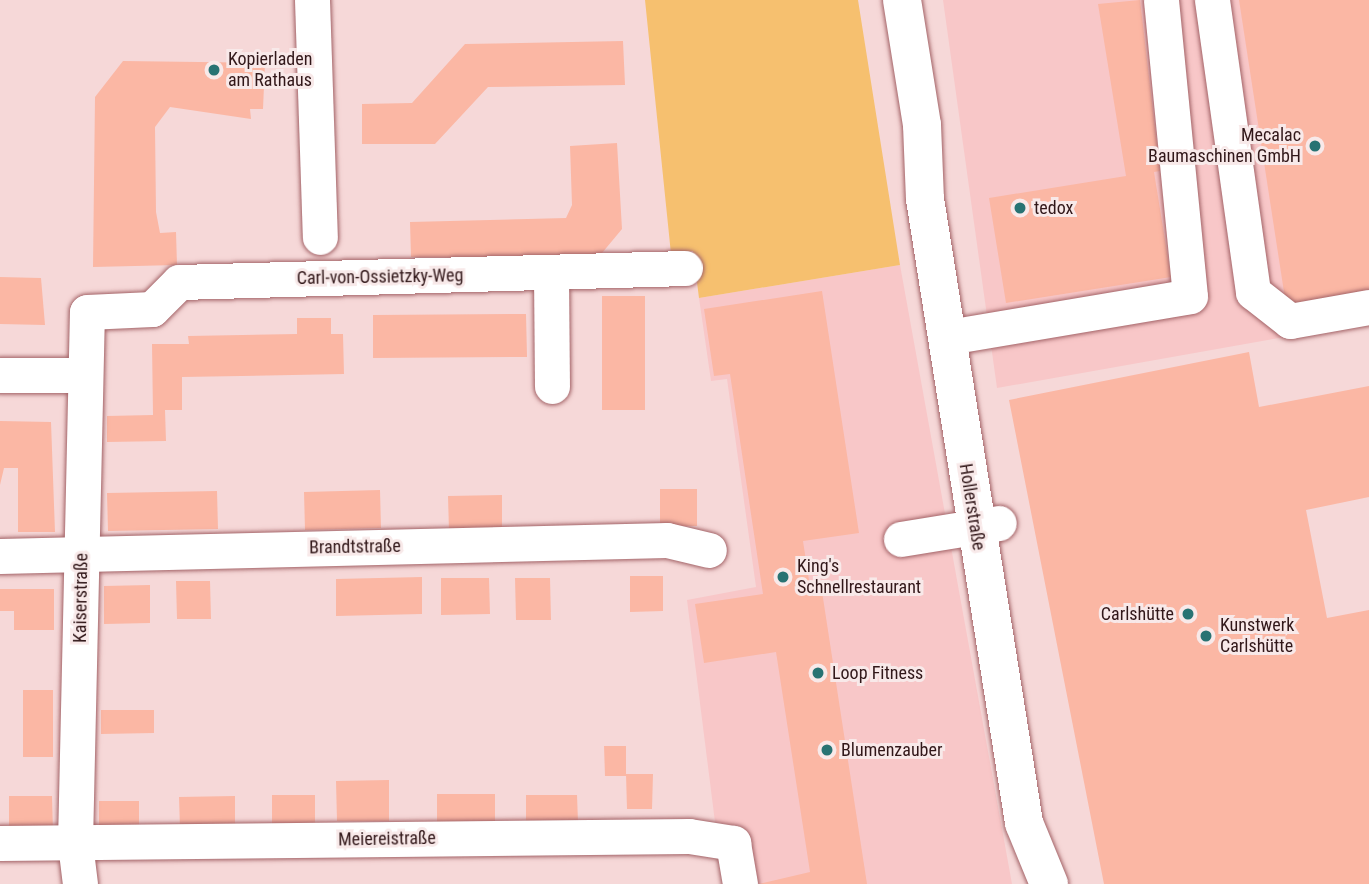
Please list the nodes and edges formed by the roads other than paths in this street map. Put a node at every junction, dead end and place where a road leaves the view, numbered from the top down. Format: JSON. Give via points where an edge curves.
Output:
{"nodes":[{"id":1,"x":312,"y":0,"type":"edge"},
{"id":2,"x":902,"y":0,"type":"edge"},
{"id":3,"x":1161,"y":0,"type":"edge"},
{"id":4,"x":1212,"y":0,"type":"edge"},
{"id":5,"x":922,"y":125,"type":"junction"},
{"id":6,"x":320,"y":237,"type":"dead end"},
{"id":7,"x":685,"y":268,"type":"dead end"},
{"id":8,"x":551,"y":274,"type":"junction"},
{"id":9,"x":1369,"y":307,"type":"edge"},
{"id":10,"x":86,"y":312,"type":"joint"},
{"id":11,"x":966,"y":334,"type":"junction"},
{"id":12,"x":0,"y":375,"type":"edge"},
{"id":13,"x":84,"y":375,"type":"junction"},
{"id":14,"x":552,"y":386,"type":"dead end"},
{"id":15,"x":987,"y":525,"type":"junction"},
{"id":16,"x":901,"y":539,"type":"dead end"},
{"id":17,"x":709,"y":550,"type":"dead end"},
{"id":18,"x":0,"y":556,"type":"edge"},
{"id":19,"x":82,"y":557,"type":"junction"},
{"id":20,"x":75,"y":843,"type":"junction"},
{"id":21,"x":0,"y":844,"type":"edge"},
{"id":22,"x":80,"y":884,"type":"edge"},
{"id":23,"x":740,"y":884,"type":"edge"},
{"id":24,"x":1049,"y":884,"type":"edge"},
{"id":25,"x":1056,"y":884,"type":"edge"}],
"edges":[{"from":1,"to":6,"type":"street"},
{"from":2,"to":5,"type":"main road","name":"Hollerstraße"},
{"from":3,"to":11,"type":"street","via":[[1190,296]]},
{"from":4,"to":9,"type":"street","via":[[1252,292],[1290,321]]},
{"from":5,"to":11,"type":"main road","name":"Hollerstraße","via":[[945,197]]},
{"from":5,"to":15,"type":"main road","name":"Hollerstraße","via":[[925,199]]},
{"from":7,"to":8,"type":"street","name":"Carl-von-Ossietzky-Weg"},
{"from":8,"to":10,"type":"street","name":"Carl-von-Ossietzky-Weg","via":[[179,282],[152,309]]},
{"from":8,"to":14,"type":"street"},
{"from":10,"to":13,"type":"street","name":"Kaiserstraße"},
{"from":11,"to":15,"type":"main road","name":"Hollerstraße"},
{"from":12,"to":13,"type":"street"},
{"from":13,"to":19,"type":"street","name":"Kaiserstraße"},
{"from":15,"to":16,"type":"street"},
{"from":15,"to":24,"type":"main road","name":"Hollerstraße","via":[[1024,823]]},
{"from":15,"to":25,"type":"main road","name":"Hollerstraße"},
{"from":17,"to":19,"type":"street","name":"Brandtstraße","via":[[667,540]]},
{"from":18,"to":19,"type":"street","name":"Brandtstraße"},
{"from":19,"to":20,"type":"street","name":"Kaiserstraße"},
{"from":20,"to":21,"type":"street","name":"Meiereistraße"},
{"from":20,"to":22,"type":"street","name":"Kaiserstraße"},
{"from":20,"to":23,"type":"street","name":"Meiereistraße","via":[[689,836],[733,843]]}]}
